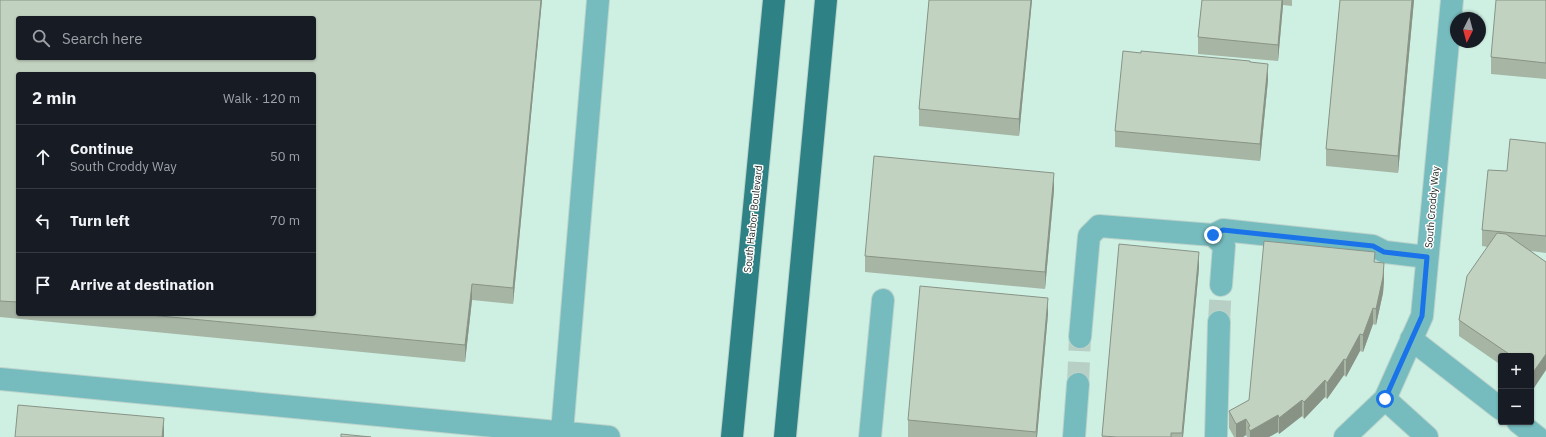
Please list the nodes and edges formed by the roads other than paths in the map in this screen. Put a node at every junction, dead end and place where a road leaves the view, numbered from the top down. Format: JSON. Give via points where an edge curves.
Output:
{"nodes":[{"id":1,"x":598,"y":0,"type":"edge"},
{"id":2,"x":774,"y":0,"type":"edge"},
{"id":3,"x":826,"y":0,"type":"edge"},
{"id":4,"x":1452,"y":0,"type":"edge"},
{"id":5,"x":1213,"y":235,"type":"junction"},
{"id":6,"x":1427,"y":257,"type":"junction"},
{"id":7,"x":1221,"y":286,"type":"tunnel mouth"},
{"id":8,"x":883,"y":300,"type":"dead end"},
{"id":9,"x":1219,"y":322,"type":"tunnel mouth"},
{"id":10,"x":1080,"y":337,"type":"tunnel mouth"},
{"id":11,"x":1412,"y":339,"type":"junction"},
{"id":12,"x":0,"y":379,"type":"edge"},
{"id":13,"x":1078,"y":384,"type":"tunnel mouth"},
{"id":14,"x":1385,"y":399,"type":"junction"},
{"id":15,"x":1498,"y":407,"type":"edge"},
{"id":16,"x":1522,"y":425,"type":"edge"},
{"id":17,"x":562,"y":432,"type":"junction"},
{"id":18,"x":609,"y":437,"type":"edge"},
{"id":19,"x":732,"y":437,"type":"edge"},
{"id":20,"x":785,"y":437,"type":"edge"},
{"id":21,"x":870,"y":437,"type":"edge"},
{"id":22,"x":1074,"y":437,"type":"edge"},
{"id":23,"x":1216,"y":437,"type":"edge"},
{"id":24,"x":1345,"y":437,"type":"edge"},
{"id":25,"x":1427,"y":437,"type":"edge"},
{"id":26,"x":1537,"y":437,"type":"edge"}],
"edges":[{"from":1,"to":17,"type":"street"},
{"from":2,"to":19,"type":"main road","name":"South Harbor Boulevard"},
{"from":3,"to":20,"type":"main road"},
{"from":4,"to":6,"type":"street","name":"South Croddy Way"},
{"from":5,"to":6,"type":"street","via":[[1223,230],[1373,246],[1384,252]]},
{"from":5,"to":7,"type":"street","via":[[1224,246]]},
{"from":5,"to":10,"type":"street","via":[[1099,226],[1089,236]]},
{"from":6,"to":11,"type":"street","name":"South Croddy Way","via":[[1422,316]]},
{"from":8,"to":21,"type":"street"},
{"from":9,"to":23,"type":"street"},
{"from":11,"to":14,"type":"street","name":"South Croddy Way"},
{"from":11,"to":15,"type":"street"},
{"from":12,"to":17,"type":"street"},
{"from":13,"to":22,"type":"street"},
{"from":14,"to":24,"type":"street","name":"South Croddy Way"},
{"from":14,"to":25,"type":"street"},
{"from":16,"to":26,"type":"street"},
{"from":17,"to":18,"type":"street"}]}
